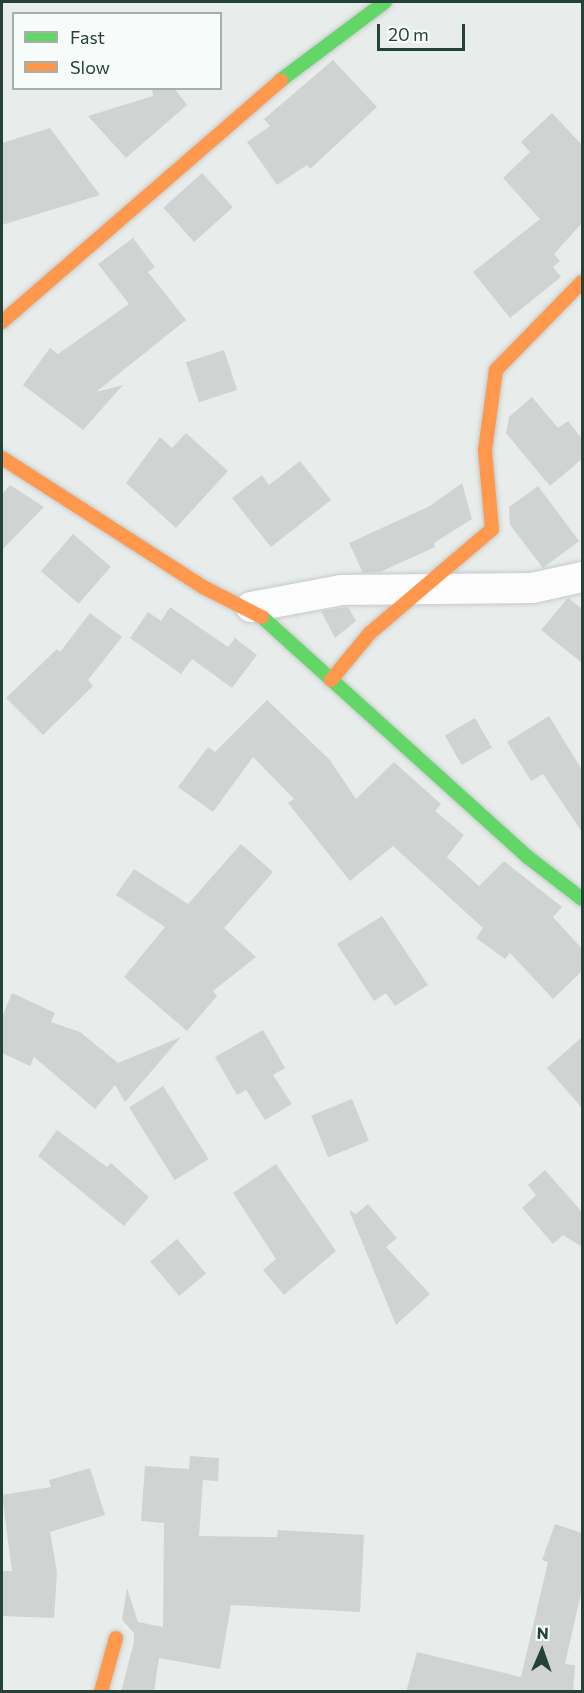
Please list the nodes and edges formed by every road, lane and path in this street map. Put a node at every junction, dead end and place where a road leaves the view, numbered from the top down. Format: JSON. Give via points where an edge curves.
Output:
{"nodes":[{"id":1,"x":385,"y":2,"type":"edge"},
{"id":2,"x":582,"y":282,"type":"edge"},
{"id":3,"x":2,"y":322,"type":"edge"},
{"id":4,"x":2,"y":458,"type":"edge"},
{"id":5,"x":582,"y":577,"type":"edge"},
{"id":6,"x":422,"y":587,"type":"junction"},
{"id":7,"x":251,"y":607,"type":"junction"},
{"id":8,"x":331,"y":680,"type":"junction"},
{"id":9,"x":582,"y":899,"type":"edge"},
{"id":10,"x":116,"y":1638,"type":"dead end"},
{"id":11,"x":101,"y":1692,"type":"edge"}],
"edges":[{"from":1,"to":3,"type":"street","via":[[321,45]]},
{"from":2,"to":6,"type":"street","via":[[496,370],[485,450],[492,529]]},
{"from":4,"to":7,"type":"street","via":[[203,587]]},
{"from":5,"to":6,"type":"street","via":[[531,588]]},
{"from":6,"to":7,"type":"street","via":[[341,590]]},
{"from":6,"to":8,"type":"street","via":[[370,633]]},
{"from":7,"to":8,"type":"street"},
{"from":8,"to":9,"type":"street"},
{"from":10,"to":11,"type":"street"}]}
